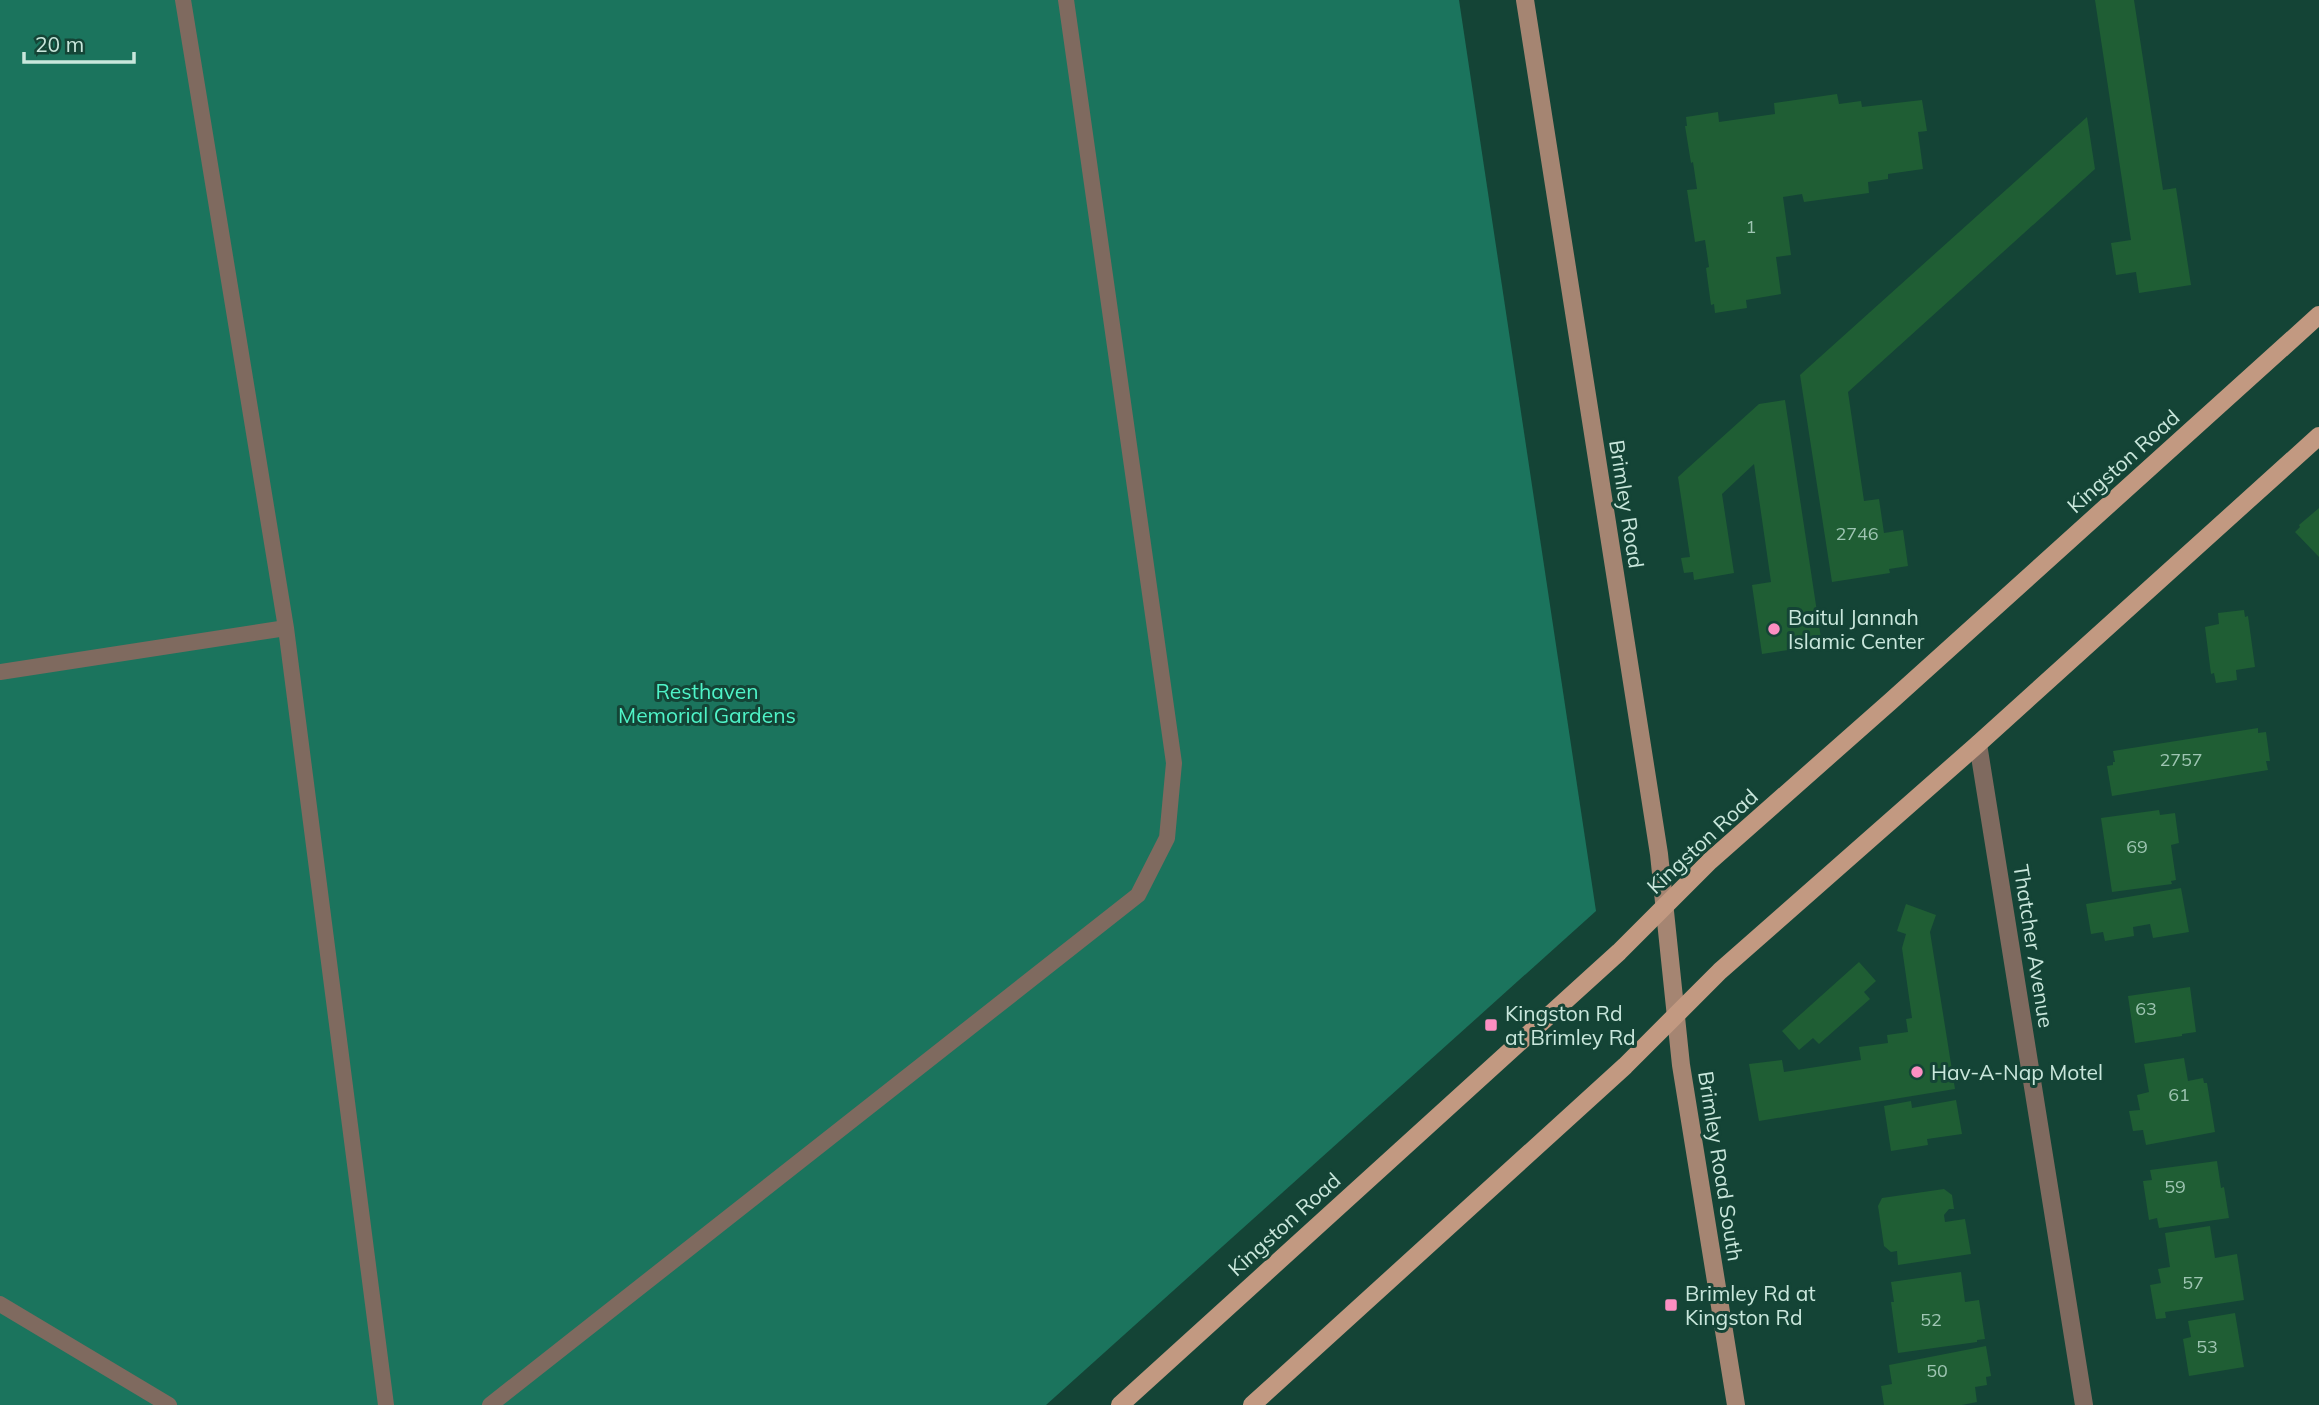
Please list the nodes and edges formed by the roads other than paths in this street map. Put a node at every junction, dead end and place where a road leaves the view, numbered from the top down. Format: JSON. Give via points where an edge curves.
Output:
{"nodes":[{"id":1,"x":183,"y":0,"type":"edge"},
{"id":2,"x":1066,"y":0,"type":"edge"},
{"id":3,"x":1525,"y":0,"type":"edge"},
{"id":4,"x":2319,"y":315,"type":"edge"},
{"id":5,"x":2319,"y":436,"type":"edge"},
{"id":6,"x":286,"y":628,"type":"junction"},
{"id":7,"x":0,"y":672,"type":"edge"},
{"id":8,"x":1978,"y":744,"type":"junction"},
{"id":9,"x":1665,"y":906,"type":"junction"},
{"id":10,"x":1676,"y":1016,"type":"junction"},
{"id":11,"x":0,"y":1304,"type":"edge"},
{"id":12,"x":169,"y":1405,"type":"edge"},
{"id":13,"x":386,"y":1405,"type":"edge"},
{"id":14,"x":491,"y":1405,"type":"edge"},
{"id":15,"x":1119,"y":1405,"type":"edge"},
{"id":16,"x":1252,"y":1405,"type":"edge"},
{"id":17,"x":1736,"y":1405,"type":"edge"},
{"id":18,"x":2084,"y":1405,"type":"edge"}],
"edges":[{"from":1,"to":6,"type":"lane"},
{"from":2,"to":14,"type":"lane","via":[[1174,763],[1167,838],[1138,895]]},
{"from":3,"to":9,"type":"main road","name":"Brimley Road"},
{"from":4,"to":9,"type":"main road","name":"Kingston Road"},
{"from":5,"to":8,"type":"main road"},
{"from":6,"to":7,"type":"lane"},
{"from":6,"to":13,"type":"lane"},
{"from":8,"to":10,"type":"main road","via":[[1720,971]]},
{"from":8,"to":18,"type":"street","name":"Thatcher Avenue"},
{"from":9,"to":10,"type":"main road","name":"Brimley Road"},
{"from":9,"to":15,"type":"main road","name":"Kingston Road"},
{"from":10,"to":16,"type":"main road"},
{"from":10,"to":17,"type":"main road","name":"Brimley Road South"},
{"from":11,"to":12,"type":"lane"}]}
